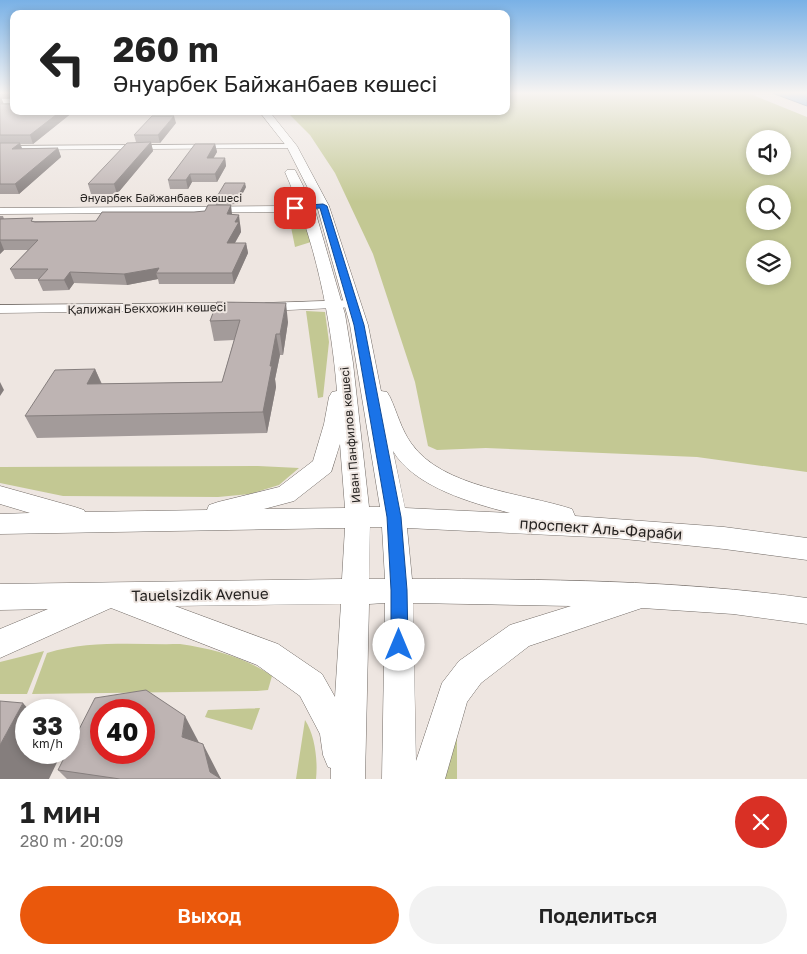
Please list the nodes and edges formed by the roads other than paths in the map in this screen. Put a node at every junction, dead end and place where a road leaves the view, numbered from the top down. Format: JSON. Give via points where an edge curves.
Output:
{"nodes":[{"id":1,"x":269,"y":129,"type":"edge"},
{"id":2,"x":275,"y":129,"type":"edge"},
{"id":3,"x":285,"y":146,"type":"junction"},
{"id":4,"x":0,"y":148,"type":"edge"},
{"id":5,"x":315,"y":207,"type":"junction"},
{"id":6,"x":0,"y":211,"type":"edge"},
{"id":7,"x":354,"y":304,"type":"junction"},
{"id":8,"x":333,"y":305,"type":"junction"},
{"id":9,"x":0,"y":309,"type":"edge"},
{"id":10,"x":344,"y":363,"type":"junction"},
{"id":11,"x":369,"y":377,"type":"junction"},
{"id":12,"x":0,"y":495,"type":"edge"},
{"id":13,"x":394,"y":517,"type":"junction"},
{"id":14,"x":358,"y":518,"type":"junction"},
{"id":15,"x":94,"y":522,"type":"junction"},
{"id":16,"x":167,"y":522,"type":"junction"},
{"id":17,"x":0,"y":524,"type":"edge"},
{"id":18,"x":614,"y":528,"type":"junction"},
{"id":19,"x":807,"y":549,"type":"edge"},
{"id":20,"x":399,"y":590,"type":"junction"},
{"id":21,"x":356,"y":592,"type":"junction"},
{"id":22,"x":648,"y":594,"type":"junction"},
{"id":23,"x":110,"y":595,"type":"junction"},
{"id":24,"x":0,"y":597,"type":"edge"},
{"id":25,"x":807,"y":611,"type":"edge"},
{"id":26,"x":0,"y":644,"type":"edge"},
{"id":27,"x":346,"y":779,"type":"edge"},
{"id":28,"x":398,"y":779,"type":"edge"},
{"id":29,"x":428,"y":779,"type":"edge"}],
"edges":[{"from":1,"to":3,"type":"main road","name":"Иван Панфилов көшесі"},
{"from":2,"to":3,"type":"main road","name":"Иван Панфилов көшесі"},
{"from":3,"to":4,"type":"street"},
{"from":3,"to":5,"type":"main road","name":"Иван Панфилов көшесі"},
{"from":5,"to":6,"type":"street","name":"Әнуарбек Байжанбаев көшесі"},
{"from":5,"to":7,"type":"main road","name":"Иван Панфилов көшесі"},
{"from":5,"to":8,"type":"main road","name":"Иван Панфилов көшесі"},
{"from":7,"to":8,"type":"street","name":"Қалижан Бекхожин көшесі"},
{"from":7,"to":11,"type":"main road","name":"Иван Панфилов көшесі"},
{"from":8,"to":9,"type":"street","name":"Қалижан Бекхожин көшесі"},
{"from":8,"to":10,"type":"main road","name":"Иван Панфилов көшесі"},
{"from":10,"to":14,"type":"main road","name":"Иван Панфилов көшесі"},
{"from":10,"to":16,"type":"main road","via":[[335,424],[324,466],[286,494]]},
{"from":11,"to":13,"type":"main road","name":"Иван Панфилов көшесі"},
{"from":11,"to":18,"type":"main road","via":[[408,455],[429,471],[490,499]]},
{"from":12,"to":15,"type":"main road"},
{"from":13,"to":14,"type":"main road"},
{"from":13,"to":18,"type":"main road","name":"проспект Аль-Фараби"},
{"from":13,"to":20,"type":"main road","name":"Иван Панфилов көшесі"},
{"from":14,"to":16,"type":"main road"},
{"from":14,"to":21,"type":"main road","name":"Иван Панфилов көшесі"},
{"from":15,"to":16,"type":"main road"},
{"from":15,"to":17,"type":"main road"},
{"from":18,"to":19,"type":"main road","name":"проспект Аль-Фараби"},
{"from":20,"to":21,"type":"main road","name":"Tauelsizdik Avenue"},
{"from":20,"to":22,"type":"main road"},
{"from":20,"to":28,"type":"main road","name":"Иван Панфилов көшесі"},
{"from":21,"to":23,"type":"main road","name":"Tauelsizdik Avenue"},
{"from":21,"to":27,"type":"main road","name":"Иван Панфилов көшесі"},
{"from":22,"to":25,"type":"main road"},
{"from":22,"to":29,"type":"main road","via":[[520,636],[470,672],[454,694]]},
{"from":23,"to":24,"type":"main road","name":"Tauelsizdik Avenue"},
{"from":23,"to":26,"type":"main road"},
{"from":23,"to":27,"type":"main road","via":[[267,654],[311,685],[336,731]]}]}
